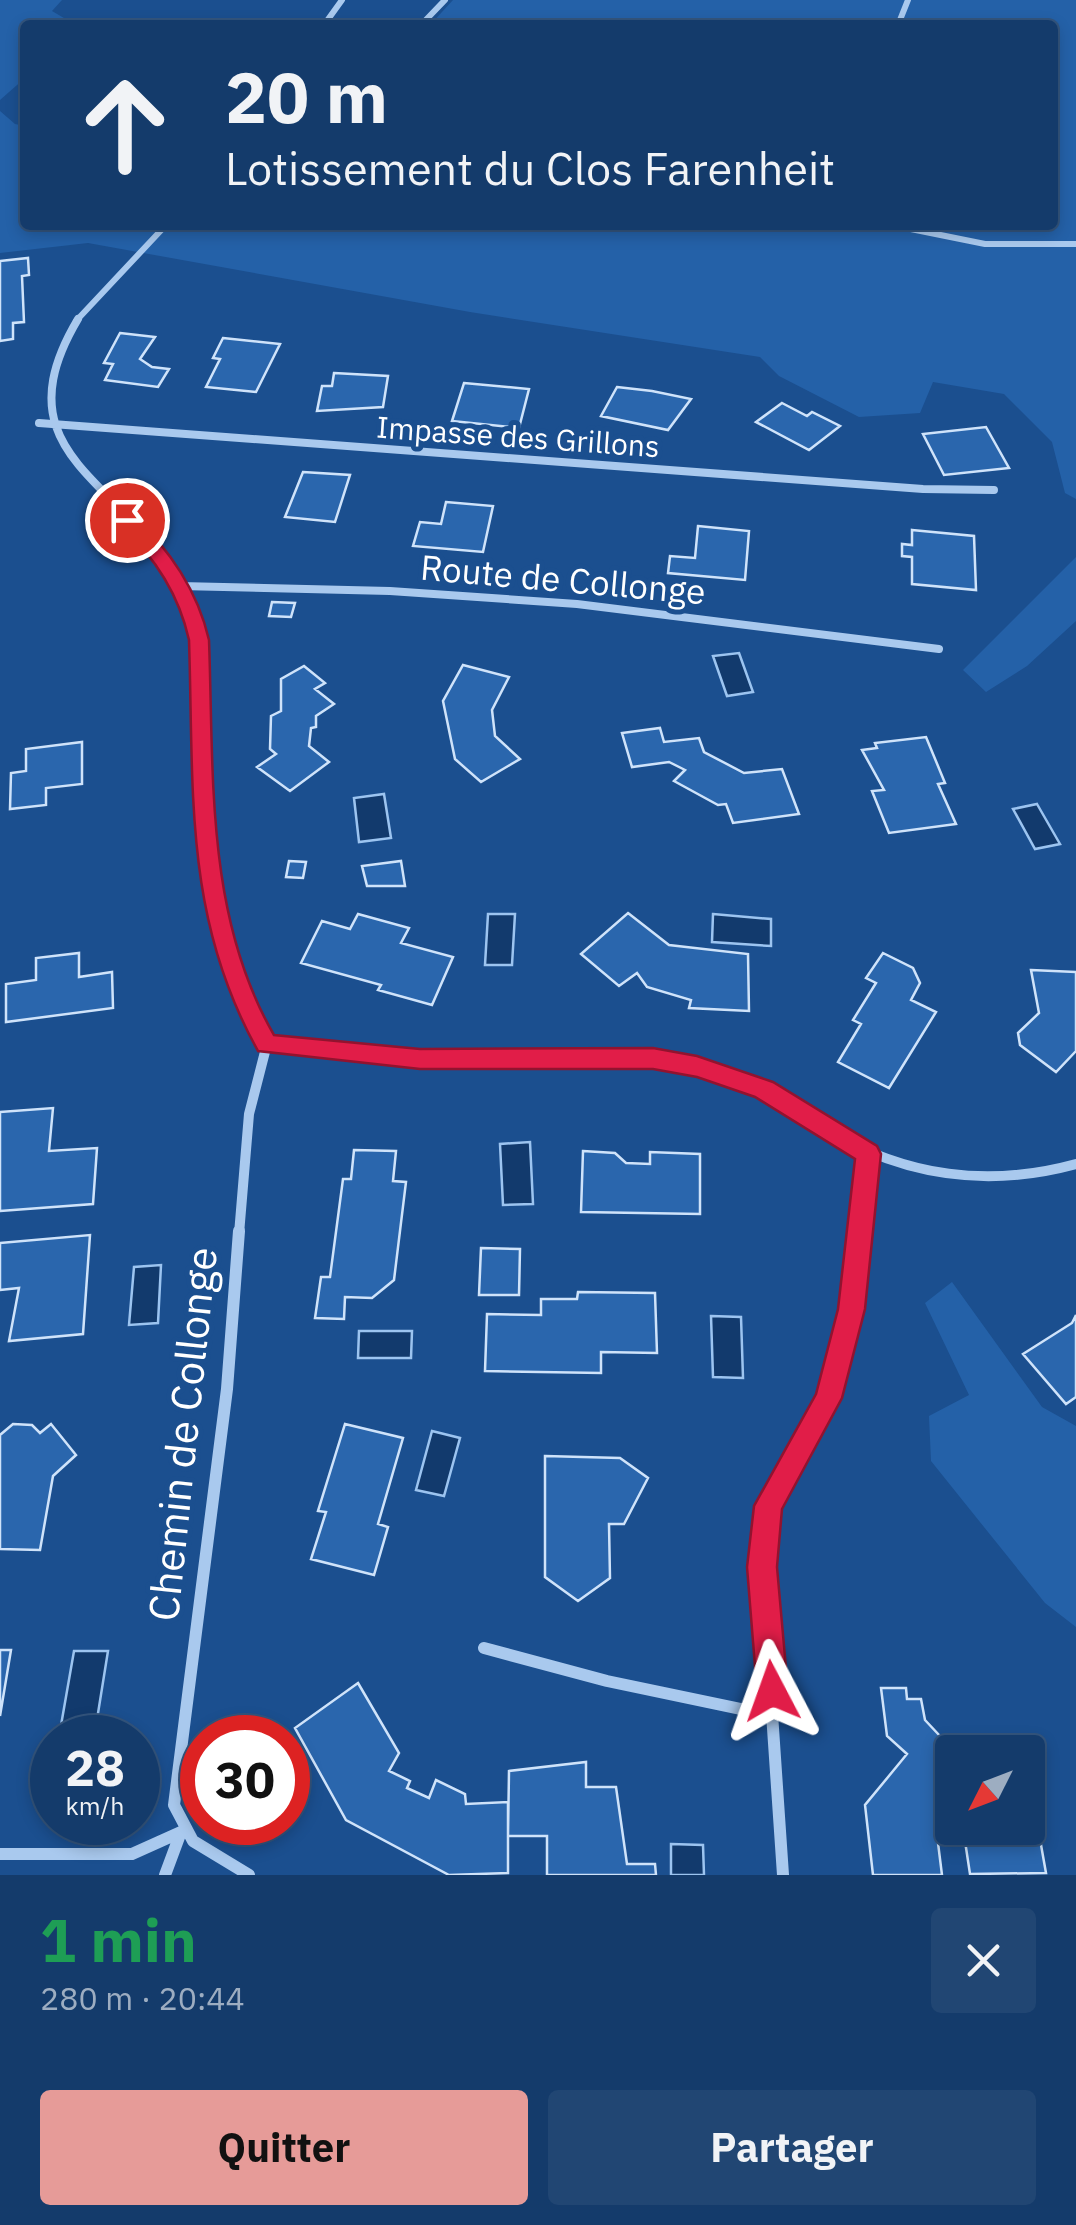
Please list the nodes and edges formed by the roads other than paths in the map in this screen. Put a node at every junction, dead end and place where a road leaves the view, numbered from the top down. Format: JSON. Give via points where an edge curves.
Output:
{"nodes":[{"id":1,"x":445,"y":0,"type":"edge"},
{"id":2,"x":426,"y":20,"type":"edge"},
{"id":3,"x":162,"y":230,"type":"edge"},
{"id":4,"x":915,"y":230,"type":"edge"},
{"id":5,"x":1076,"y":244,"type":"edge"},
{"id":6,"x":40,"y":390,"type":"dead end"},
{"id":7,"x":44,"y":437,"type":"dead end"},
{"id":8,"x":65,"y":464,"type":"dead end"},
{"id":9,"x":994,"y":490,"type":"dead end"},
{"id":10,"x":180,"y":586,"type":"junction"},
{"id":11,"x":939,"y":649,"type":"dead end"},
{"id":12,"x":267,"y":1044,"type":"junction"},
{"id":13,"x":868,"y":1154,"type":"junction"},
{"id":14,"x":1076,"y":1164,"type":"edge"},
{"id":15,"x":484,"y":1648,"type":"dead end"},
{"id":16,"x":186,"y":1715,"type":"edge"},
{"id":17,"x":774,"y":1716,"type":"junction"},
{"id":18,"x":180,"y":1759,"type":"edge"},
{"id":19,"x":180,"y":1828,"type":"edge"},
{"id":20,"x":180,"y":1832,"type":"edge"},
{"id":21,"x":180,"y":1835,"type":"edge"},
{"id":22,"x":194,"y":1845,"type":"edge"},
{"id":23,"x":0,"y":1854,"type":"edge"},
{"id":24,"x":166,"y":1875,"type":"edge"},
{"id":25,"x":249,"y":1875,"type":"edge"},
{"id":26,"x":783,"y":1875,"type":"edge"}],
"edges":[{"from":1,"to":2,"type":"street"},
{"from":3,"to":6,"type":"street","via":[[52,356]]},
{"from":4,"to":5,"type":"street","via":[[985,244]]},
{"from":7,"to":9,"type":"street","name":"Impasse des Grillons","via":[[38,418]]},
{"from":8,"to":10,"type":"street","via":[[152,544]]},
{"from":10,"to":11,"type":"street","name":"Route de Collonge","via":[[578,604]]},
{"from":10,"to":12,"type":"street","via":[[199,640],[206,854],[240,998]]},
{"from":12,"to":13,"type":"street","via":[[420,1059],[653,1058],[697,1066],[764,1090]]},
{"from":12,"to":16,"type":"street","name":"Chemin de Collonge","via":[[250,1093],[243,1144],[225,1413]]},
{"from":13,"to":14,"type":"street","via":[[940,1175],[984,1179]]},
{"from":13,"to":17,"type":"street","via":[[851,1309],[828,1398],[768,1506],[762,1567]]},
{"from":15,"to":17,"type":"street","via":[[607,1682]]},
{"from":17,"to":26,"type":"street"},
{"from":18,"to":19,"type":"street","name":"Chemin de Collonge","via":[[174,1805]]},
{"from":20,"to":23,"type":"street","via":[[132,1854]]},
{"from":21,"to":24,"type":"street","name":"Chemin de Collonge"},
{"from":22,"to":25,"type":"street"}]}
